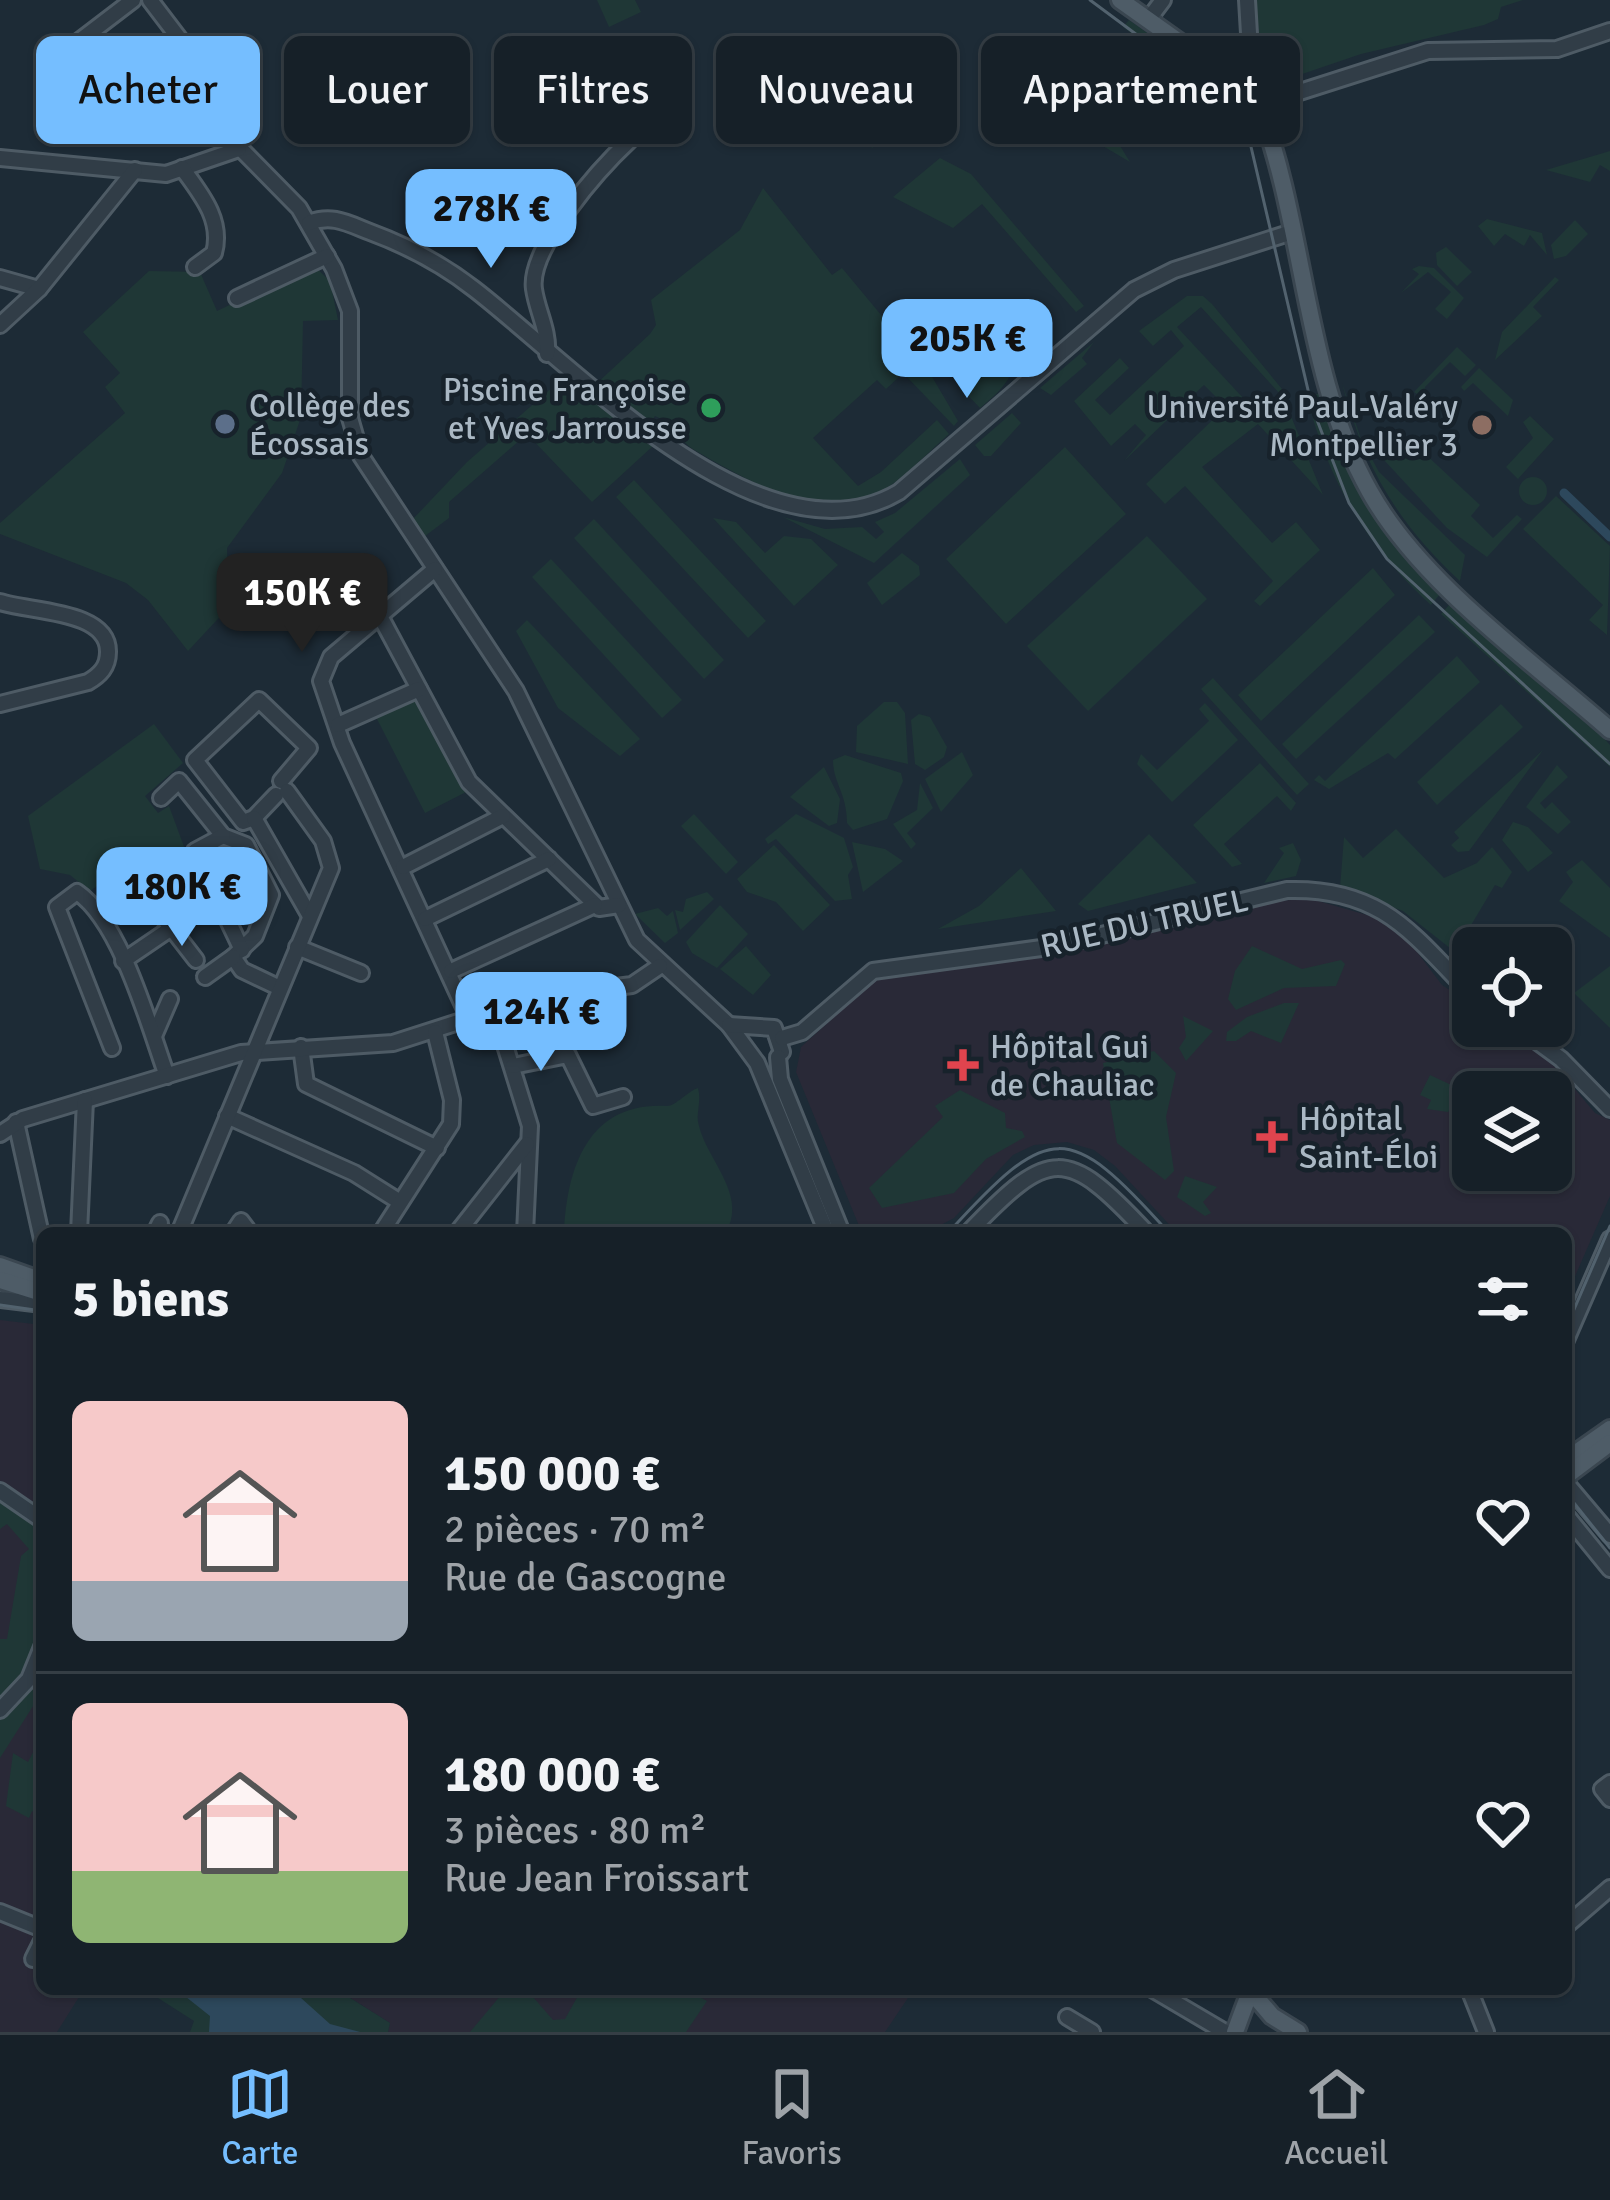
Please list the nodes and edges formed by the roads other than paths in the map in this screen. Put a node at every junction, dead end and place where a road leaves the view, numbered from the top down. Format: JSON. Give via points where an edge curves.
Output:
{"nodes":[{"id":1,"x":133,"y":0,"type":"edge"},
{"id":2,"x":1120,"y":0,"type":"edge"},
{"id":3,"x":1163,"y":0,"type":"edge"},
{"id":4,"x":1247,"y":0,"type":"edge"},
{"id":5,"x":157,"y":3,"type":"edge"},
{"id":6,"x":1148,"y":20,"type":"junction"},
{"id":7,"x":1610,"y":31,"type":"edge"},
{"id":8,"x":86,"y":36,"type":"edge"},
{"id":9,"x":1171,"y":36,"type":"edge"},
{"id":10,"x":1249,"y":36,"type":"edge"},
{"id":11,"x":1300,"y":92,"type":"edge"},
{"id":12,"x":626,"y":144,"type":"edge"},
{"id":13,"x":1269,"y":144,"type":"edge"},
{"id":14,"x":239,"y":149,"type":"junction"},
{"id":15,"x":0,"y":154,"type":"edge"},
{"id":16,"x":182,"y":168,"type":"junction"},
{"id":17,"x":134,"y":170,"type":"junction"},
{"id":18,"x":309,"y":224,"type":"junction"},
{"id":19,"x":1292,"y":232,"type":"junction"},
{"id":20,"x":327,"y":256,"type":"junction"},
{"id":21,"x":195,"y":267,"type":"dead end"},
{"id":22,"x":0,"y":278,"type":"edge"},
{"id":23,"x":39,"y":289,"type":"junction"},
{"id":24,"x":237,"y":298,"type":"dead end"},
{"id":25,"x":0,"y":326,"type":"edge"},
{"id":26,"x":548,"y":353,"type":"junction"},
{"id":27,"x":435,"y":569,"type":"junction"},
{"id":28,"x":0,"y":602,"type":"edge"},
{"id":29,"x":380,"y":616,"type":"junction"},
{"id":30,"x":419,"y":689,"type":"junction"},
{"id":31,"x":0,"y":704,"type":"edge"},
{"id":32,"x":338,"y":725,"type":"junction"},
{"id":33,"x":1610,"y":730,"type":"edge"},
{"id":34,"x":282,"y":789,"type":"junction"},
{"id":35,"x":160,"y":798,"type":"dead end"},
{"id":36,"x":503,"y":816,"type":"junction"},
{"id":37,"x":254,"y":818,"type":"junction"},
{"id":38,"x":223,"y":836,"type":"junction"},
{"id":39,"x":549,"y":859,"type":"junction"},
{"id":40,"x":403,"y":867,"type":"junction"},
{"id":41,"x":145,"y":894,"type":"dead end"},
{"id":42,"x":217,"y":897,"type":"junction"},
{"id":43,"x":595,"y":905,"type":"junction"},
{"id":44,"x":619,"y":905,"type":"junction"},
{"id":45,"x":310,"y":916,"type":"junction"},
{"id":46,"x":425,"y":919,"type":"junction"},
{"id":47,"x":171,"y":926,"type":"junction"},
{"id":48,"x":297,"y":947,"type":"junction"},
{"id":49,"x":237,"y":954,"type":"junction"},
{"id":50,"x":196,"y":960,"type":"dead end"},
{"id":51,"x":123,"y":961,"type":"junction"},
{"id":52,"x":661,"y":965,"type":"junction"},
{"id":53,"x":451,"y":971,"type":"junction"},
{"id":54,"x":361,"y":973,"type":"dead end"},
{"id":55,"x":1452,"y":975,"type":"edge"},
{"id":56,"x":205,"y":977,"type":"dead end"},
{"id":57,"x":280,"y":988,"type":"junction"},
{"id":58,"x":170,"y":999,"type":"dead end"},
{"id":59,"x":494,"y":1010,"type":"junction"},
{"id":60,"x":469,"y":1018,"type":"junction"},
{"id":61,"x":435,"y":1032,"type":"junction"},
{"id":62,"x":154,"y":1036,"type":"junction"},
{"id":63,"x":747,"y":1037,"type":"junction"},
{"id":64,"x":301,"y":1047,"type":"junction"},
{"id":65,"x":1545,"y":1047,"type":"edge"},
{"id":66,"x":112,"y":1048,"type":"dead end"},
{"id":67,"x":781,"y":1049,"type":"junction"},
{"id":68,"x":255,"y":1051,"type":"junction"},
{"id":69,"x":757,"y":1063,"type":"junction"},
{"id":70,"x":513,"y":1066,"type":"junction"},
{"id":71,"x":167,"y":1076,"type":"junction"},
{"id":72,"x":623,"y":1097,"type":"dead end"},
{"id":73,"x":85,"y":1100,"type":"junction"},
{"id":74,"x":1610,"y":1109,"type":"edge"},
{"id":75,"x":227,"y":1116,"type":"junction"},
{"id":76,"x":8,"y":1128,"type":"edge"},
{"id":77,"x":527,"y":1144,"type":"junction"},
{"id":78,"x":436,"y":1148,"type":"junction"},
{"id":79,"x":0,"y":1151,"type":"edge"},
{"id":80,"x":400,"y":1202,"type":"junction"},
{"id":81,"x":38,"y":1227,"type":"edge"},
{"id":82,"x":79,"y":1227,"type":"edge"},
{"id":83,"x":181,"y":1227,"type":"edge"},
{"id":84,"x":385,"y":1227,"type":"edge"},
{"id":85,"x":462,"y":1227,"type":"edge"},
{"id":86,"x":525,"y":1227,"type":"edge"},
{"id":87,"x":825,"y":1227,"type":"edge"},
{"id":88,"x":840,"y":1227,"type":"edge"},
{"id":89,"x":974,"y":1227,"type":"edge"},
{"id":90,"x":1141,"y":1227,"type":"edge"},
{"id":91,"x":1610,"y":1239,"type":"edge"},
{"id":92,"x":0,"y":1266,"type":"edge"},
{"id":93,"x":36,"y":1279,"type":"edge"},
{"id":94,"x":0,"y":1280,"type":"edge"},
{"id":95,"x":36,"y":1291,"type":"edge"},
{"id":96,"x":0,"y":1298,"type":"edge"},
{"id":97,"x":36,"y":1303,"type":"edge"},
{"id":98,"x":1572,"y":1326,"type":"edge"},
{"id":99,"x":1610,"y":1429,"type":"edge"},
{"id":100,"x":1610,"y":1443,"type":"edge"},
{"id":101,"x":1572,"y":1456,"type":"edge"},
{"id":102,"x":1572,"y":1475,"type":"edge"},
{"id":103,"x":1572,"y":1488,"type":"edge"},
{"id":104,"x":0,"y":1491,"type":"edge"},
{"id":105,"x":36,"y":1516,"type":"edge"},
{"id":106,"x":1572,"y":1522,"type":"edge"},
{"id":107,"x":1610,"y":1535,"type":"edge"},
{"id":108,"x":1610,"y":1569,"type":"edge"},
{"id":109,"x":36,"y":1662,"type":"edge"},
{"id":110,"x":0,"y":1710,"type":"edge"},
{"id":111,"x":1610,"y":1888,"type":"edge"},
{"id":112,"x":0,"y":1912,"type":"edge"},
{"id":113,"x":1572,"y":1920,"type":"edge"},
{"id":114,"x":36,"y":1927,"type":"edge"},
{"id":115,"x":36,"y":1953,"type":"edge"},
{"id":116,"x":33,"y":1959,"type":"dead end"},
{"id":117,"x":1162,"y":1995,"type":"edge"},
{"id":118,"x":1248,"y":1995,"type":"edge"},
{"id":119,"x":1254,"y":1995,"type":"edge"},
{"id":120,"x":1471,"y":1995,"type":"edge"},
{"id":121,"x":1067,"y":2017,"type":"dead end"},
{"id":122,"x":1092,"y":2032,"type":"edge"},
{"id":123,"x":1225,"y":2032,"type":"edge"},
{"id":124,"x":1234,"y":2032,"type":"edge"},
{"id":125,"x":1298,"y":2032,"type":"edge"},
{"id":126,"x":1486,"y":2032,"type":"edge"}],
"edges":[{"from":1,"to":8,"type":"street"},
{"from":2,"to":6,"type":"main road"},
{"from":3,"to":6,"type":"street"},
{"from":4,"to":10,"type":"street"},
{"from":5,"to":14,"type":"street"},
{"from":6,"to":9,"type":"main road"},
{"from":7,"to":11,"type":"street","via":[[1557,49],[1428,51]]},
{"from":12,"to":26,"type":"street","via":[[539,256],[534,289]]},
{"from":13,"to":19,"type":"main road"},
{"from":14,"to":16,"type":"street"},
{"from":14,"to":18,"type":"street"},
{"from":15,"to":17,"type":"street"},
{"from":16,"to":17,"type":"street"},
{"from":16,"to":21,"type":"street","via":[[208,204],[218,238],[214,254]]},
{"from":17,"to":23,"type":"street"},
{"from":18,"to":20,"type":"street"},
{"from":18,"to":26,"type":"street","via":[[334,218],[418,252]]},
{"from":19,"to":26,"type":"street","via":[[1147,282],[898,493],[845,513],[785,503],[734,481],[632,420]]},
{"from":19,"to":33,"type":"main road","via":[[1345,436],[1380,509],[1427,567]]},
{"from":20,"to":24,"type":"street"},
{"from":20,"to":27,"type":"street","via":[[350,311],[357,446]]},
{"from":22,"to":23,"type":"street"},
{"from":23,"to":25,"type":"street"},
{"from":27,"to":29,"type":"street"},
{"from":27,"to":44,"type":"street","via":[[526,709]]},
{"from":28,"to":31,"type":"street","via":[[87,621],[104,635],[109,654],[88,682]]},
{"from":29,"to":30,"type":"street"},
{"from":29,"to":32,"type":"street","via":[[322,673]]},
{"from":30,"to":32,"type":"street"},
{"from":30,"to":36,"type":"street","via":[[469,782]]},
{"from":32,"to":40,"type":"street"},
{"from":34,"to":37,"type":"street"},
{"from":34,"to":37,"type":"street","via":[[310,748],[259,700],[195,760],[243,822]]},
{"from":34,"to":45,"type":"street","via":[[331,856]]},
{"from":35,"to":38,"type":"street","via":[[179,781]]},
{"from":36,"to":39,"type":"street"},
{"from":36,"to":40,"type":"street"},
{"from":37,"to":45,"type":"street"},
{"from":38,"to":42,"type":"street","via":[[195,851]]},
{"from":38,"to":49,"type":"street","via":[[246,845],[271,895],[255,936]]},
{"from":39,"to":43,"type":"street"},
{"from":39,"to":46,"type":"street"},
{"from":40,"to":46,"type":"street"},
{"from":41,"to":47,"type":"street"},
{"from":42,"to":47,"type":"street"},
{"from":42,"to":49,"type":"street"},
{"from":43,"to":44,"type":"street"},
{"from":43,"to":53,"type":"street"},
{"from":44,"to":52,"type":"street"},
{"from":45,"to":48,"type":"street"},
{"from":46,"to":53,"type":"street"},
{"from":47,"to":50,"type":"street"},
{"from":47,"to":51,"type":"street"},
{"from":48,"to":54,"type":"street"},
{"from":48,"to":57,"type":"street"},
{"from":49,"to":56,"type":"street"},
{"from":49,"to":57,"type":"street","via":[[242,970]]},
{"from":51,"to":62,"type":"street"},
{"from":51,"to":66,"type":"street","via":[[83,896],[59,901]]},
{"from":52,"to":59,"type":"street","via":[[632,985]]},
{"from":52,"to":63,"type":"street"},
{"from":53,"to":60,"type":"street"},
{"from":55,"to":67,"type":"street","name":"RUE DU TRUEL","via":[[1396,918],[1287,890],[1056,946],[874,970]]},
{"from":57,"to":68,"type":"street"},
{"from":58,"to":62,"type":"street"},
{"from":59,"to":60,"type":"street"},
{"from":59,"to":70,"type":"street"},
{"from":60,"to":61,"type":"street"},
{"from":61,"to":64,"type":"street","via":[[381,1045]]},
{"from":61,"to":78,"type":"street","via":[[453,1114]]},
{"from":62,"to":71,"type":"street"},
{"from":63,"to":67,"type":"street","via":[[769,1026]]},
{"from":63,"to":69,"type":"street"},
{"from":64,"to":68,"type":"street"},
{"from":64,"to":78,"type":"street","via":[[306,1084]]},
{"from":65,"to":74,"type":"street"},
{"from":67,"to":69,"type":"street"},
{"from":67,"to":88,"type":"street","via":[[780,1079]]},
{"from":68,"to":71,"type":"street"},
{"from":68,"to":75,"type":"street"},
{"from":69,"to":87,"type":"street"},
{"from":70,"to":72,"type":"street","via":[[568,1055],[593,1106]]},
{"from":70,"to":77,"type":"street","via":[[530,1126]]},
{"from":71,"to":73,"type":"street"},
{"from":73,"to":76,"type":"street"},
{"from":73,"to":82,"type":"street"},
{"from":75,"to":80,"type":"street"},
{"from":75,"to":83,"type":"street"},
{"from":76,"to":79,"type":"street"},
{"from":76,"to":81,"type":"street"},
{"from":77,"to":85,"type":"street"},
{"from":77,"to":86,"type":"street"},
{"from":78,"to":80,"type":"street"},
{"from":80,"to":84,"type":"street"},
{"from":89,"to":90,"type":"street","via":[[1026,1176],[1052,1168],[1096,1179]]},
{"from":91,"to":98,"type":"street"},
{"from":92,"to":93,"type":"main road"},
{"from":94,"to":95,"type":"main road"},
{"from":96,"to":97,"type":"street"},
{"from":99,"to":101,"type":"main road"},
{"from":100,"to":102,"type":"main road"},
{"from":103,"to":107,"type":"street"},
{"from":104,"to":105,"type":"street"},
{"from":106,"to":108,"type":"street"},
{"from":109,"to":110,"type":"street"},
{"from":111,"to":113,"type":"street"},
{"from":112,"to":114,"type":"street"},
{"from":115,"to":116,"type":"street"},
{"from":117,"to":123,"type":"street"},
{"from":118,"to":124,"type":"main road"},
{"from":119,"to":125,"type":"main road"},
{"from":120,"to":126,"type":"street"},
{"from":121,"to":122,"type":"street"}]}
